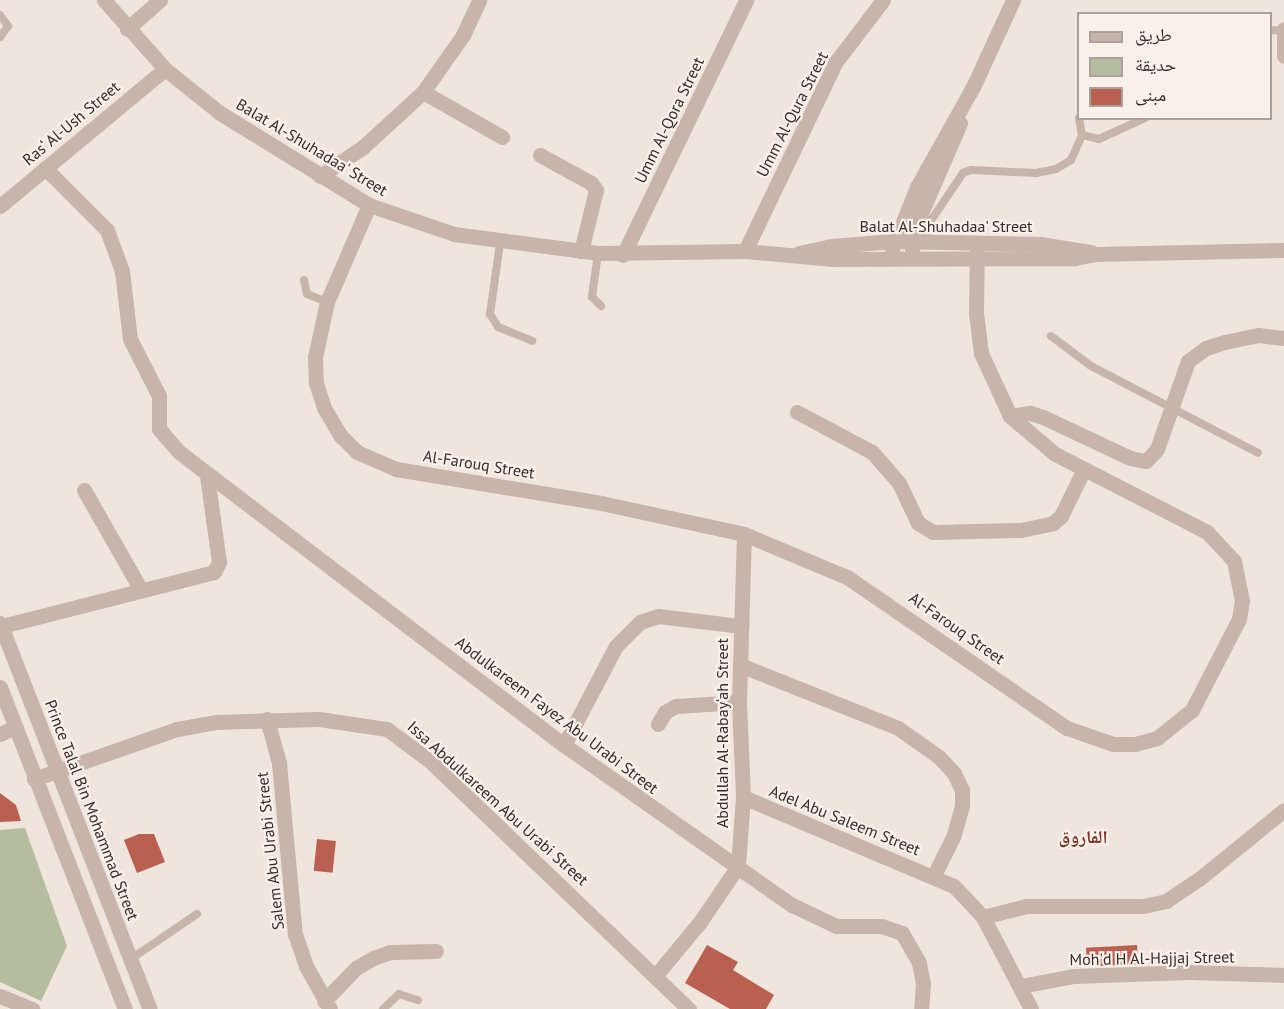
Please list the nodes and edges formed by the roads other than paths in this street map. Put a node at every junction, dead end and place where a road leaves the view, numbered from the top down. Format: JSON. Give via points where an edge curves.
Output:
{"nodes":[{"id":1,"x":104,"y":0,"type":"edge"},
{"id":2,"x":160,"y":0,"type":"edge"},
{"id":3,"x":479,"y":0,"type":"edge"},
{"id":4,"x":746,"y":0,"type":"edge"},
{"id":5,"x":883,"y":0,"type":"edge"},
{"id":6,"x":1013,"y":0,"type":"edge"},
{"id":7,"x":0,"y":15,"type":"edge"},
{"id":8,"x":127,"y":29,"type":"junction"},
{"id":9,"x":1284,"y":30,"type":"edge"},
{"id":10,"x":0,"y":38,"type":"edge"},
{"id":11,"x":1284,"y":56,"type":"edge"},
{"id":12,"x":165,"y":69,"type":"junction"},
{"id":13,"x":973,"y":87,"type":"junction"},
{"id":14,"x":423,"y":92,"type":"junction"},
{"id":15,"x":1079,"y":120,"type":"edge"},
{"id":16,"x":1141,"y":120,"type":"edge"},
{"id":17,"x":1082,"y":135,"type":"junction"},
{"id":18,"x":501,"y":137,"type":"dead end"},
{"id":19,"x":540,"y":155,"type":"dead end"},
{"id":20,"x":45,"y":168,"type":"junction"},
{"id":21,"x":321,"y":176,"type":"junction"},
{"id":22,"x":369,"y":205,"type":"junction"},
{"id":23,"x":0,"y":206,"type":"edge"},
{"id":24,"x":894,"y":241,"type":"junction"},
{"id":25,"x":920,"y":242,"type":"junction"},
{"id":26,"x":500,"y":243,"type":"junction"},
{"id":27,"x":977,"y":243,"type":"junction"},
{"id":28,"x":1284,"y":250,"type":"edge"},
{"id":29,"x":581,"y":251,"type":"junction"},
{"id":30,"x":745,"y":251,"type":"junction"},
{"id":31,"x":598,"y":253,"type":"junction"},
{"id":32,"x":1095,"y":254,"type":"junction"},
{"id":33,"x":623,"y":255,"type":"junction"},
{"id":34,"x":797,"y":255,"type":"junction"},
{"id":35,"x":890,"y":258,"type":"junction"},
{"id":36,"x":910,"y":258,"type":"junction"},
{"id":37,"x":976,"y":259,"type":"junction"},
{"id":38,"x":304,"y":280,"type":"dead end"},
{"id":39,"x":327,"y":302,"type":"junction"},
{"id":40,"x":601,"y":306,"type":"dead end"},
{"id":41,"x":1052,"y":336,"type":"dead end"},
{"id":42,"x":1284,"y":338,"type":"edge"},
{"id":43,"x":532,"y":341,"type":"dead end"},
{"id":44,"x":1175,"y":407,"type":"junction"},
{"id":45,"x":797,"y":412,"type":"dead end"},
{"id":46,"x":1010,"y":416,"type":"junction"},
{"id":47,"x":1258,"y":453,"type":"dead end"},
{"id":48,"x":1083,"y":471,"type":"junction"},
{"id":49,"x":207,"y":475,"type":"junction"},
{"id":50,"x":84,"y":490,"type":"dead end"},
{"id":51,"x":744,"y":534,"type":"junction"},
{"id":52,"x":141,"y":590,"type":"junction"},
{"id":53,"x":1,"y":625,"type":"edge"},
{"id":54,"x":741,"y":626,"type":"junction"},
{"id":55,"x":740,"y":665,"type":"junction"},
{"id":56,"x":0,"y":687,"type":"edge"},
{"id":57,"x":739,"y":702,"type":"junction"},
{"id":58,"x":267,"y":719,"type":"junction"},
{"id":59,"x":658,"y":724,"type":"dead end"},
{"id":60,"x":15,"y":727,"type":"junction"},
{"id":61,"x":0,"y":734,"type":"edge"},
{"id":62,"x":564,"y":745,"type":"junction"},
{"id":63,"x":57,"y":770,"type":"junction"},
{"id":64,"x":34,"y":779,"type":"junction"},
{"id":65,"x":743,"y":797,"type":"junction"},
{"id":66,"x":1284,"y":810,"type":"edge"},
{"id":67,"x":738,"y":866,"type":"junction"},
{"id":68,"x":934,"y":875,"type":"junction"},
{"id":69,"x":197,"y":914,"type":"dead end"},
{"id":70,"x":983,"y":917,"type":"junction"},
{"id":71,"x":436,"y":951,"type":"dead end"},
{"id":72,"x":130,"y":960,"type":"junction"},
{"id":73,"x":656,"y":975,"type":"junction"},
{"id":74,"x":1284,"y":975,"type":"edge"},
{"id":75,"x":1021,"y":986,"type":"junction"},
{"id":76,"x":0,"y":996,"type":"edge"},
{"id":77,"x":418,"y":1000,"type":"dead end"},
{"id":78,"x":327,"y":1005,"type":"edge"},
{"id":79,"x":33,"y":1009,"type":"edge"},
{"id":80,"x":125,"y":1009,"type":"edge"},
{"id":81,"x":150,"y":1009,"type":"edge"},
{"id":82,"x":383,"y":1009,"type":"edge"},
{"id":83,"x":689,"y":1009,"type":"edge"},
{"id":84,"x":921,"y":1009,"type":"edge"},
{"id":85,"x":1031,"y":1009,"type":"edge"}],
"edges":[{"from":1,"to":8,"type":"street","name":"Balat Al-Shuhadaa' Street"},
{"from":2,"to":8,"type":"street"},
{"from":3,"to":14,"type":"street","via":[[462,35]]},
{"from":4,"to":33,"type":"street","name":"Umm Al-Qora Street"},
{"from":5,"to":30,"type":"street","name":"Umm Al-Qura Street","via":[[835,63]]},
{"from":6,"to":13,"type":"street"},
{"from":7,"to":10,"type":"lane","via":[[8,26]]},
{"from":8,"to":12,"type":"street","name":"Balat Al-Shuhadaa' Street"},
{"from":9,"to":11,"type":"street"},
{"from":12,"to":20,"type":"street","name":"Ras‘ Al-Ush Street"},
{"from":12,"to":21,"type":"street","name":"Balat Al-Shuhadaa' Street","via":[[220,113]]},
{"from":13,"to":24,"type":"street","via":[[937,147]]},
{"from":13,"to":25,"type":"street"},
{"from":14,"to":18,"type":"street"},
{"from":14,"to":21,"type":"street","via":[[363,147]]},
{"from":15,"to":17,"type":"lane"},
{"from":16,"to":17,"type":"lane","via":[[1099,139]]},
{"from":17,"to":25,"type":"lane","via":[[1071,160],[1056,169],[1036,173],[963,172]]},
{"from":19,"to":29,"type":"street","via":[[591,183],[596,190]]},
{"from":20,"to":23,"type":"street","name":"Ras‘ Al-Ush Street"},
{"from":20,"to":49,"type":"street","name":"Abdulkareem Fayez Abu Urabi Street","via":[[98,219],[113,245],[122,271],[130,339],[159,396],[156,421],[163,437]]},
{"from":21,"to":22,"type":"street","name":"Balat Al-Shuhadaa' Street"},
{"from":22,"to":26,"type":"street","name":"Balat Al-Shuhadaa' Street","via":[[454,234]]},
{"from":22,"to":39,"type":"street","name":"Al-Farouq Street"},
{"from":24,"to":25,"type":"street","name":"Balat Al-Shuhadaa' Street"},
{"from":24,"to":34,"type":"street","name":"Balat Al-Shuhadaa' Street","via":[[831,246]]},
{"from":24,"to":35,"type":"street"},
{"from":25,"to":27,"type":"street","name":"Balat Al-Shuhadaa' Street"},
{"from":25,"to":36,"type":"street"},
{"from":26,"to":29,"type":"street","name":"Balat Al-Shuhadaa' Street"},
{"from":26,"to":43,"type":"lane","via":[[490,314],[498,327]]},
{"from":27,"to":32,"type":"street","name":"Balat Al-Shuhadaa' Street","via":[[1058,246]]},
{"from":27,"to":37,"type":"street","name":"Al-Farouq Street"},
{"from":28,"to":32,"type":"street","name":"Balat Al-Shuhadaa' Street"},
{"from":29,"to":31,"type":"street","name":"Balat Al-Shuhadaa' Street"},
{"from":30,"to":33,"type":"street","name":"Balat Al-Shuhadaa' Street"},
{"from":30,"to":34,"type":"street","name":"Balat Al-Shuhadaa' Street"},
{"from":31,"to":33,"type":"street","name":"Balat Al-Shuhadaa' Street"},
{"from":31,"to":40,"type":"lane","via":[[592,297]]},
{"from":32,"to":37,"type":"street","name":"Balat Al-Shuhadaa' Street","via":[[1075,258]]},
{"from":34,"to":35,"type":"street","name":"Balat Al-Shuhadaa' Street"},
{"from":35,"to":36,"type":"street","name":"Balat Al-Shuhadaa' Street"},
{"from":36,"to":37,"type":"street","name":"Balat Al-Shuhadaa' Street"},
{"from":37,"to":46,"type":"street","name":"Al-Farouq Street","via":[[981,353]]},
{"from":38,"to":39,"type":"lane","via":[[307,294]]},
{"from":39,"to":51,"type":"street","name":"Al-Farouq Street","via":[[316,383],[324,408],[341,436],[357,452],[377,462],[685,519]]},
{"from":41,"to":44,"type":"lane","via":[[1090,366]]},
{"from":42,"to":44,"type":"street","via":[[1258,335],[1206,348],[1188,361],[1183,370]]},
{"from":44,"to":46,"type":"street","via":[[1153,456],[1142,462],[1043,417],[1030,413]]},
{"from":44,"to":47,"type":"lane"},
{"from":45,"to":48,"type":"street","via":[[872,452],[899,483],[918,523],[933,532],[1000,531],[1053,523],[1061,516]]},
{"from":46,"to":48,"type":"street","name":"Al-Farouq Street","via":[[1029,436]]},
{"from":48,"to":51,"type":"street","name":"Al-Farouq Street","via":[[1207,532],[1234,561],[1240,581],[1239,619],[1192,710],[1157,738],[1135,744],[1094,740],[1067,728],[847,577]]},
{"from":49,"to":52,"type":"street","via":[[217,569]]},
{"from":49,"to":62,"type":"street","name":"Abdulkareem Fayez Abu Urabi Street"},
{"from":50,"to":52,"type":"street"},
{"from":51,"to":54,"type":"street","name":"Abdullah Al-Rabay‘ah Street"},
{"from":52,"to":53,"type":"street"},
{"from":53,"to":63,"type":"street","name":"Prince Talal Bin Mohammad Street"},
{"from":54,"to":55,"type":"street","name":"Abdullah Al-Rabay‘ah Street"},
{"from":54,"to":62,"type":"street","via":[[658,616],[640,622],[616,646]]},
{"from":55,"to":57,"type":"street","name":"Abdullah Al-Rabay‘ah Street"},
{"from":55,"to":68,"type":"street","name":"Adel Abu Saleem Street","via":[[898,728],[939,757],[954,773],[962,790],[962,806],[953,837]]},
{"from":56,"to":60,"type":"street"},
{"from":57,"to":59,"type":"street","via":[[676,706],[665,712]]},
{"from":57,"to":65,"type":"street","name":"Abdullah Al-Rabay‘ah Street"},
{"from":58,"to":63,"type":"street","name":"Issa Abdulkareem Abu Urabi Street","via":[[177,729]]},
{"from":58,"to":73,"type":"street","name":"Issa Abdulkareem Abu Urabi Street","via":[[366,723],[404,739]]},
{"from":58,"to":78,"type":"street","name":"Salem Abu Urabi Street","via":[[281,773],[296,934]]},
{"from":60,"to":61,"type":"street"},
{"from":60,"to":64,"type":"street"},
{"from":62,"to":67,"type":"street","name":"Abdulkareem Fayez Abu Urabi Street"},
{"from":63,"to":64,"type":"street","name":"Issa Abdulkareem Abu Urabi Street"},
{"from":63,"to":72,"type":"street","name":"Prince Talal Bin Mohammad Street"},
{"from":64,"to":80,"type":"street"},
{"from":65,"to":67,"type":"street","name":"Abdullah Al-Rabay‘ah Street"},
{"from":65,"to":68,"type":"street","name":"Adel Abu Saleem Street"},
{"from":66,"to":70,"type":"street","via":[[1166,901],[1143,906],[1026,906]]},
{"from":67,"to":73,"type":"street","via":[[700,922]]},
{"from":67,"to":84,"type":"street","name":"Abdulkareem Fayez Abu Urabi Street","via":[[813,918],[836,926],[881,926],[902,933],[919,963],[923,982]]},
{"from":68,"to":70,"type":"street","name":"Adel Abu Saleem Street","via":[[954,886]]},
{"from":69,"to":72,"type":"lane"},
{"from":70,"to":75,"type":"street","name":"Adel Abu Saleem Street"},
{"from":71,"to":78,"type":"street","via":[[390,952],[373,958],[356,968]]},
{"from":72,"to":81,"type":"street","name":"Prince Talal Bin Mohammad Street"},
{"from":73,"to":83,"type":"street","name":"Issa Abdulkareem Abu Urabi Street"},
{"from":74,"to":75,"type":"street","name":"Moh'd H Al-Hajjaj Street","via":[[1189,972],[1074,976]]},
{"from":75,"to":85,"type":"street","name":"Adel Abu Saleem Street"},
{"from":76,"to":79,"type":"street"},
{"from":77,"to":82,"type":"lane","via":[[399,994]]}]}
